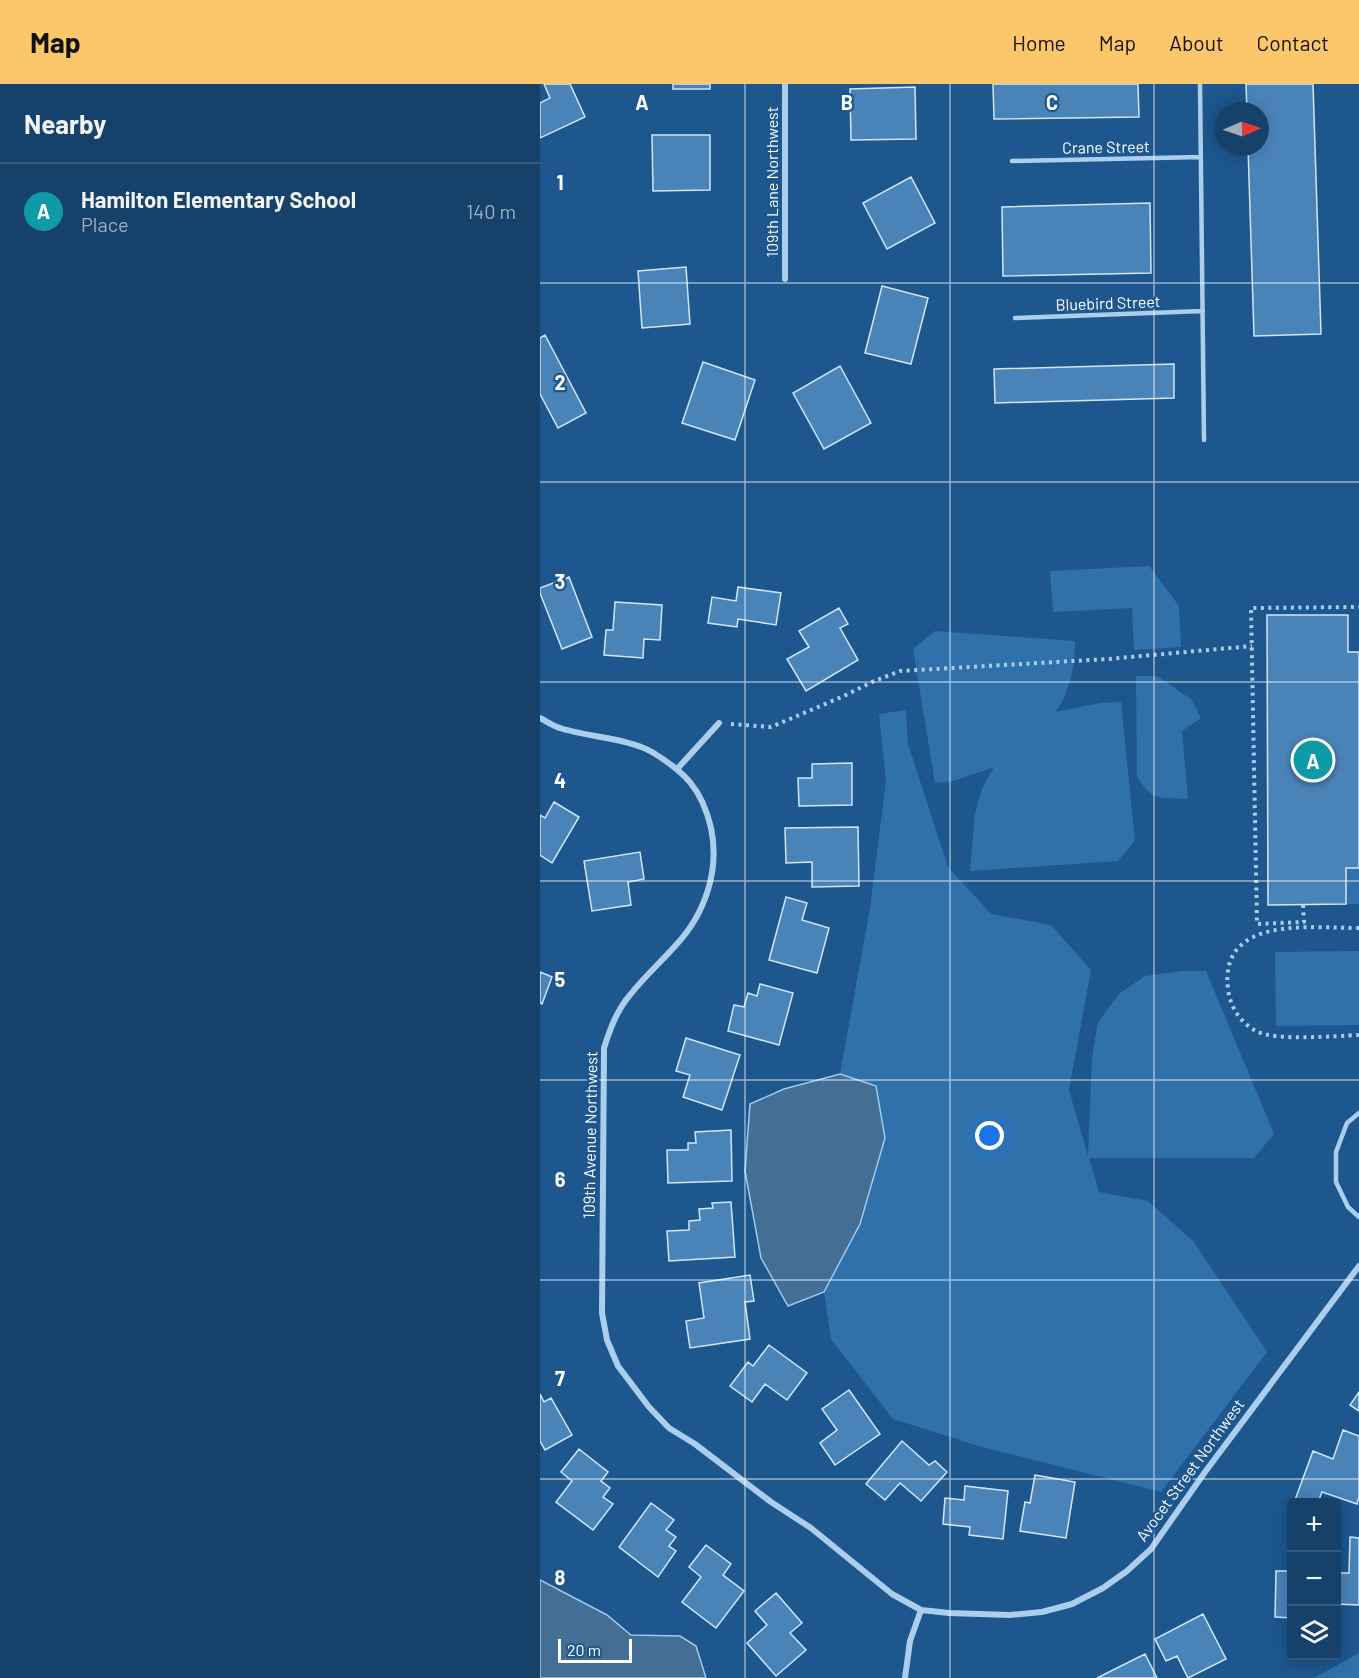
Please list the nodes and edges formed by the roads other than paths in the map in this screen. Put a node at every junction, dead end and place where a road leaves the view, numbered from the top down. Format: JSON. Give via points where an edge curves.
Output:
{"nodes":[{"id":1,"x":785,"y":84,"type":"edge"},
{"id":2,"x":1200,"y":84,"type":"edge"},
{"id":3,"x":1201,"y":156,"type":"junction"},
{"id":4,"x":1012,"y":161,"type":"dead end"},
{"id":5,"x":785,"y":279,"type":"dead end"},
{"id":6,"x":1203,"y":311,"type":"junction"},
{"id":7,"x":1015,"y":318,"type":"dead end"},
{"id":8,"x":1204,"y":440,"type":"dead end"},
{"id":9,"x":540,"y":717,"type":"edge"},
{"id":10,"x":719,"y":723,"type":"road end"},
{"id":11,"x":678,"y":768,"type":"junction"},
{"id":12,"x":1359,"y":1113,"type":"edge"},
{"id":13,"x":1359,"y":1217,"type":"edge"},
{"id":14,"x":1359,"y":1266,"type":"edge"},
{"id":15,"x":921,"y":1610,"type":"junction"},
{"id":16,"x":905,"y":1678,"type":"edge"}],
"edges":[{"from":1,"to":5,"type":"street","name":"109th Lane Northwest"},
{"from":2,"to":3,"type":"lane"},
{"from":3,"to":4,"type":"lane","name":"Crane Street"},
{"from":3,"to":6,"type":"lane"},
{"from":6,"to":7,"type":"lane","name":"Bluebird Street"},
{"from":6,"to":8,"type":"lane"},
{"from":9,"to":11,"type":"street","name":"109th Avenue Northwest","via":[[558,728],[649,750]]},
{"from":10,"to":11,"type":"street"},
{"from":11,"to":15,"type":"street","name":"109th Avenue Northwest","via":[[694,785],[708,814],[714,840],[713,870],[695,920],[629,995],[604,1048],[602,1313],[607,1340],[618,1366],[669,1428],[811,1528],[892,1594]]},
{"from":12,"to":13,"type":"lane","via":[[1347,1123],[1336,1152],[1336,1182],[1348,1207]]},
{"from":14,"to":15,"type":"street","name":"Avocet Street Northwest","via":[[1151,1549],[1127,1571],[1072,1604],[1042,1612],[1010,1616]]},
{"from":15,"to":16,"type":"street","via":[[910,1641]]}]}
